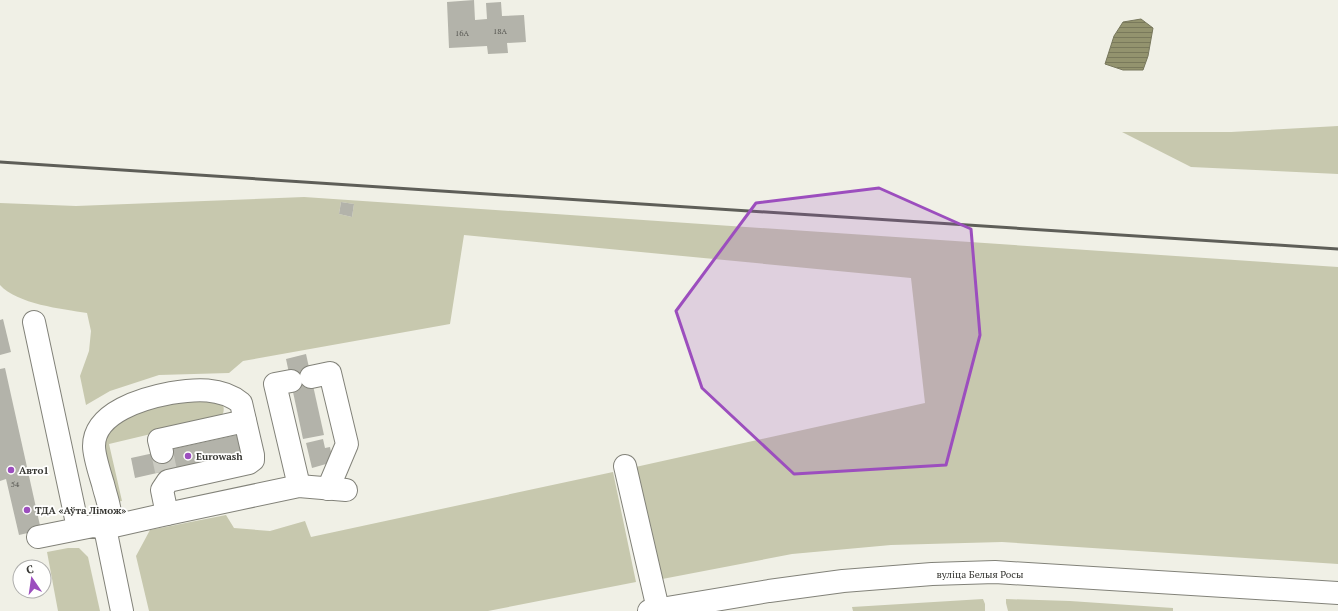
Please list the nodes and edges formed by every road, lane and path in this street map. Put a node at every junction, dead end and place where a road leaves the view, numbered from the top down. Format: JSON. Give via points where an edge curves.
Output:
{"nodes":[{"id":1,"x":34,"y":322,"type":"dead end"},
{"id":2,"x":245,"y":421,"type":"junction"},
{"id":3,"x":625,"y":466,"type":"dead end"},
{"id":4,"x":165,"y":468,"type":"junction"},
{"id":5,"x":299,"y":486,"type":"junction"},
{"id":6,"x":167,"y":514,"type":"junction"},
{"id":7,"x":78,"y":528,"type":"junction"},
{"id":8,"x":105,"y":528,"type":"junction"},
{"id":9,"x":38,"y":537,"type":"dead end"},
{"id":10,"x":1338,"y":593,"type":"edge"},
{"id":11,"x":700,"y":607,"type":"edge"},
{"id":12,"x":653,"y":610,"type":"edge"},
{"id":13,"x":122,"y":611,"type":"edge"}],
"edges":[{"from":1,"to":7,"type":"main road"},
{"from":2,"to":4,"type":"main road","via":[[159,440]]},
{"from":2,"to":4,"type":"main road","via":[[254,460],[249,463]]},
{"from":2,"to":8,"type":"main road","via":[[241,403],[236,399],[230,395],[206,390],[163,395],[131,405],[111,416],[100,426],[94,446],[110,514]]},
{"from":3,"to":12,"type":"main road"},
{"from":4,"to":6,"type":"main road","via":[[162,490]]},
{"from":5,"to":5,"type":"main road","via":[[276,384],[330,373],[347,444],[337,490]]},
{"from":5,"to":6,"type":"main road"},
{"from":6,"to":8,"type":"main road"},
{"from":7,"to":8,"type":"main road"},
{"from":7,"to":9,"type":"main road"},
{"from":8,"to":13,"type":"main road"},
{"from":10,"to":11,"type":"main road","name":"вуліца Белыя Росы","via":[[995,572],[843,581],[769,590]]},
{"from":11,"to":12,"type":"main road","name":"вуліца Белыя Росы"}]}
